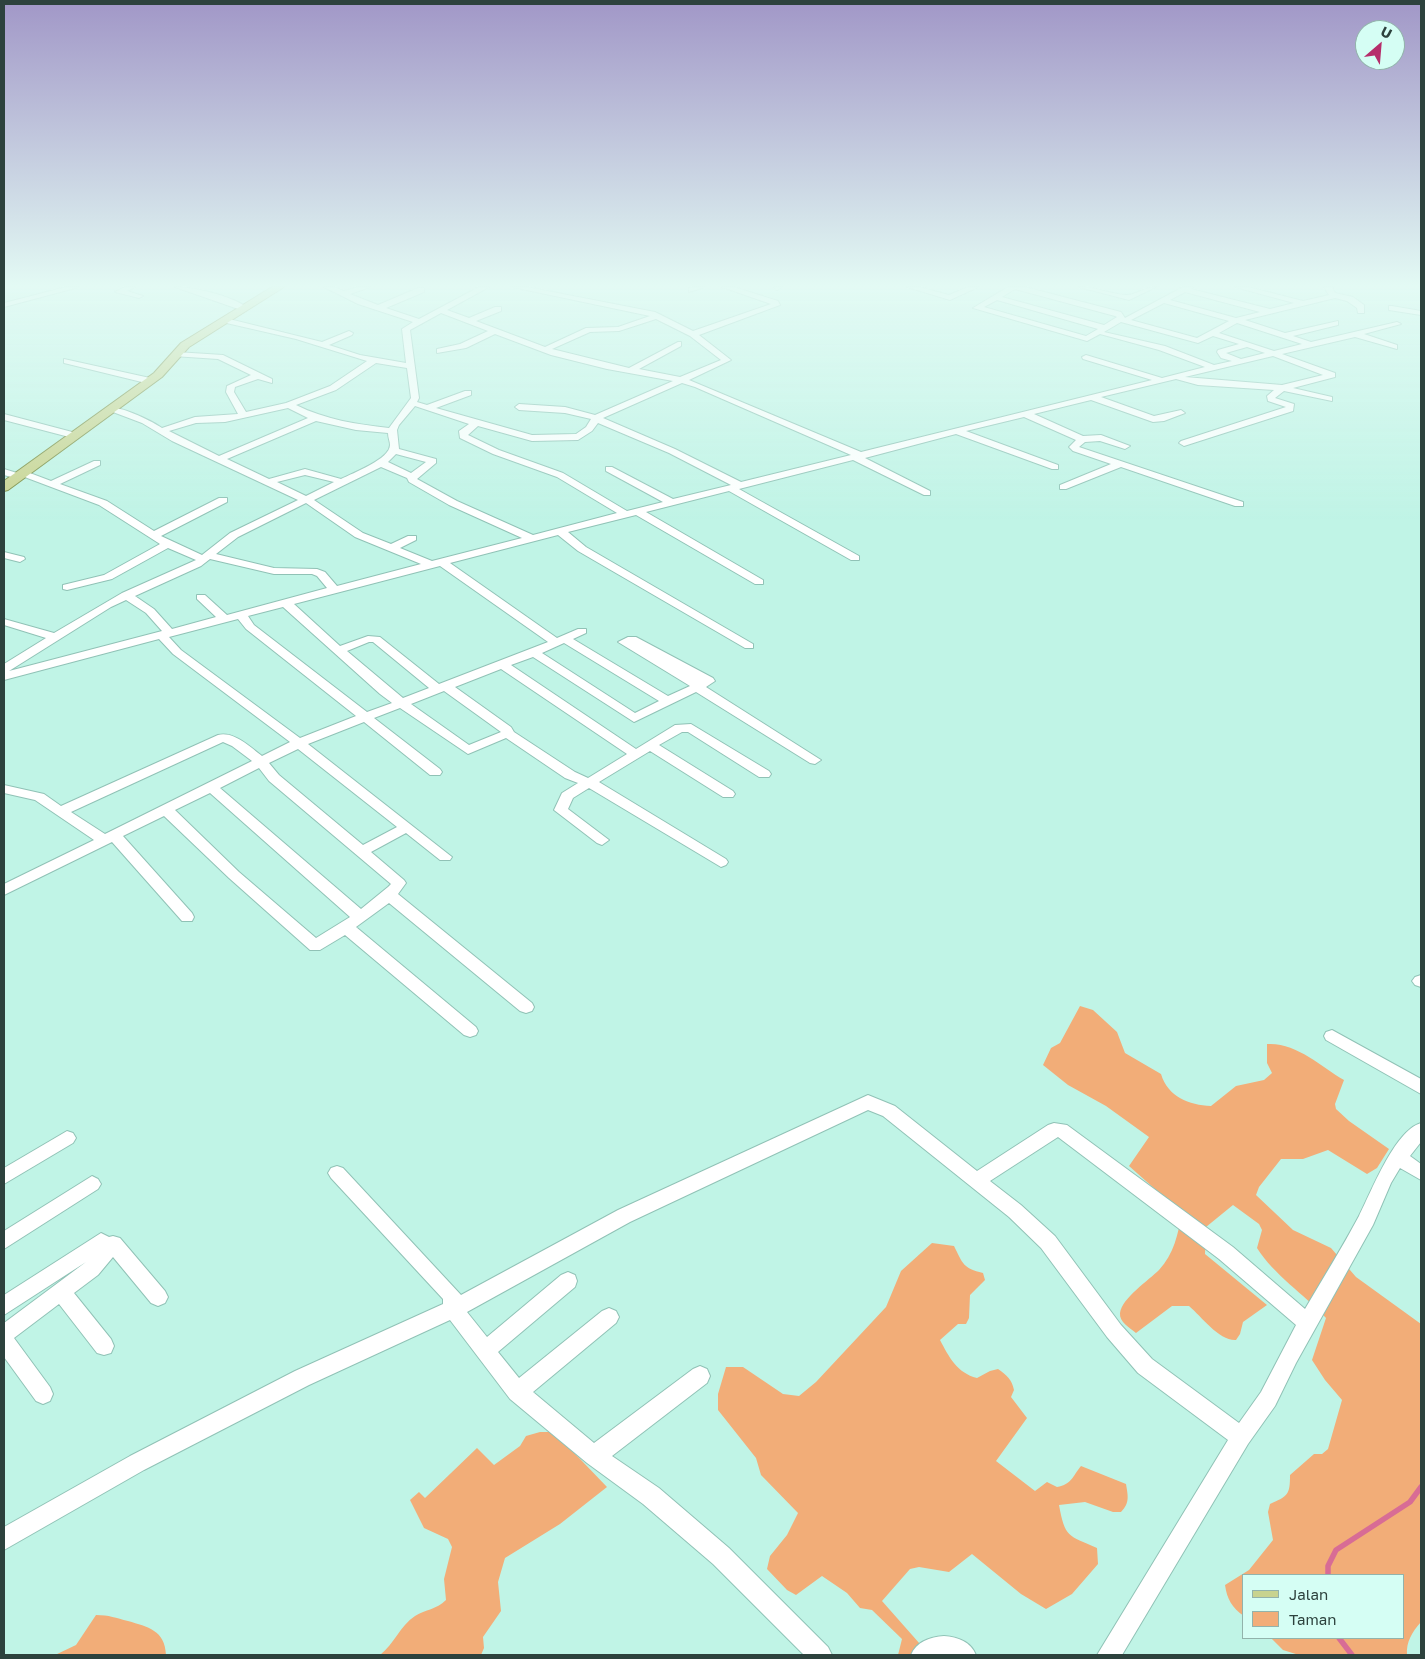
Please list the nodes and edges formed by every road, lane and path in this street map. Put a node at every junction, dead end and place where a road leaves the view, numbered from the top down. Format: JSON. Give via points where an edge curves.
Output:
{"nodes":[{"id":1,"x":80,"y":364,"type":"edge"},
{"id":2,"x":166,"y":364,"type":"edge"},
{"id":3,"x":238,"y":364,"type":"edge"},
{"id":4,"x":368,"y":364,"type":"edge"},
{"id":5,"x":401,"y":364,"type":"edge"},
{"id":6,"x":601,"y":364,"type":"edge"},
{"id":7,"x":641,"y":364,"type":"edge"},
{"id":8,"x":717,"y":364,"type":"edge"},
{"id":9,"x":1110,"y":364,"type":"edge"},
{"id":10,"x":1205,"y":364,"type":"edge"},
{"id":11,"x":1231,"y":364,"type":"edge"},
{"id":12,"x":1306,"y":364,"type":"edge"},
{"id":13,"x":411,"y":366,"type":"joint"},
{"id":14,"x":1214,"y":368,"type":"junction"},
{"id":15,"x":631,"y":370,"type":"junction"},
{"id":16,"x":256,"y":376,"type":"junction"},
{"id":17,"x":1178,"y":377,"type":"junction"},
{"id":18,"x":681,"y":380,"type":"junction"},
{"id":19,"x":150,"y":381,"type":"junction"},
{"id":20,"x":269,"y":381,"type":"dead end"},
{"id":21,"x":1164,"y":381,"type":"junction"},
{"id":22,"x":1282,"y":388,"type":"junction"},
{"id":23,"x":468,"y":393,"type":"dead end"},
{"id":24,"x":1092,"y":397,"type":"junction"},
{"id":25,"x":1329,"y":398,"type":"dead end"},
{"id":26,"x":413,"y":403,"type":"junction"},
{"id":27,"x":289,"y":405,"type":"junction"},
{"id":28,"x":430,"y":407,"type":"junction"},
{"id":29,"x":519,"y":407,"type":"dead end"},
{"id":30,"x":109,"y":409,"type":"junction"},
{"id":31,"x":1181,"y":413,"type":"dead end"},
{"id":32,"x":1026,"y":414,"type":"junction"},
{"id":33,"x":243,"y":416,"type":"junction"},
{"id":34,"x":4,"y":417,"type":"edge"},
{"id":35,"x":316,"y":418,"type":"junction"},
{"id":36,"x":596,"y":418,"type":"junction"},
{"id":37,"x":477,"y":423,"type":"junction"},
{"id":38,"x":161,"y":431,"type":"junction"},
{"id":39,"x":391,"y":431,"type":"junction"},
{"id":40,"x":959,"y":432,"type":"junction"},
{"id":41,"x":73,"y":435,"type":"junction"},
{"id":42,"x":1082,"y":439,"type":"junction"},
{"id":43,"x":1184,"y":443,"type":"dead end"},
{"id":44,"x":1124,"y":446,"type":"dead end"},
{"id":45,"x":393,"y":450,"type":"junction"},
{"id":46,"x":859,"y":456,"type":"junction"},
{"id":47,"x":220,"y":459,"type":"junction"},
{"id":48,"x":97,"y":463,"type":"dead end"},
{"id":49,"x":381,"y":463,"type":"junction"},
{"id":50,"x":1120,"y":464,"type":"junction"},
{"id":51,"x":1055,"y":467,"type":"dead end"},
{"id":52,"x":608,"y":469,"type":"dead end"},
{"id":53,"x":4,"y":472,"type":"edge"},
{"id":54,"x":20,"y":475,"type":"junction"},
{"id":55,"x":412,"y":478,"type":"junction"},
{"id":56,"x":269,"y":482,"type":"junction"},
{"id":57,"x":341,"y":482,"type":"junction"},
{"id":58,"x":52,"y":484,"type":"junction"},
{"id":59,"x":4,"y":487,"type":"edge"},
{"id":60,"x":736,"y":487,"type":"junction"},
{"id":61,"x":1063,"y":487,"type":"dead end"},
{"id":62,"x":927,"y":492,"type":"dead end"},
{"id":63,"x":224,"y":500,"type":"dead end"},
{"id":64,"x":307,"y":500,"type":"junction"},
{"id":65,"x":671,"y":502,"type":"junction"},
{"id":66,"x":1239,"y":504,"type":"dead end"},
{"id":67,"x":639,"y":512,"type":"junction"},
{"id":68,"x":626,"y":514,"type":"junction"},
{"id":69,"x":561,"y":532,"type":"junction"},
{"id":70,"x":154,"y":535,"type":"junction"},
{"id":71,"x":412,"y":538,"type":"dead end"},
{"id":72,"x":533,"y":538,"type":"junction"},
{"id":73,"x":167,"y":544,"type":"junction"},
{"id":74,"x":392,"y":548,"type":"junction"},
{"id":75,"x":4,"y":555,"type":"edge"},
{"id":76,"x":206,"y":557,"type":"junction"},
{"id":77,"x":855,"y":558,"type":"dead end"},
{"id":78,"x":20,"y":559,"type":"dead end"},
{"id":79,"x":442,"y":562,"type":"junction"},
{"id":80,"x":430,"y":564,"type":"junction"},
{"id":81,"x":759,"y":582,"type":"dead end"},
{"id":82,"x":67,"y":587,"type":"dead end"},
{"id":83,"x":335,"y":591,"type":"junction"},
{"id":84,"x":126,"y":595,"type":"junction"},
{"id":85,"x":201,"y":598,"type":"dead end"},
{"id":86,"x":286,"y":603,"type":"junction"},
{"id":87,"x":241,"y":615,"type":"junction"},
{"id":88,"x":225,"y":619,"type":"junction"},
{"id":89,"x":4,"y":622,"type":"edge"},
{"id":90,"x":582,"y":631,"type":"dead end"},
{"id":91,"x":165,"y":634,"type":"junction"},
{"id":92,"x":58,"y":637,"type":"junction"},
{"id":93,"x":561,"y":641,"type":"junction"},
{"id":94,"x":749,"y":646,"type":"dead end"},
{"id":95,"x":339,"y":650,"type":"junction"},
{"id":96,"x":535,"y":653,"type":"junction"},
{"id":97,"x":500,"y":663,"type":"junction"},
{"id":98,"x":4,"y":670,"type":"edge"},
{"id":99,"x":4,"y":676,"type":"edge"},
{"id":100,"x":440,"y":686,"type":"junction"},
{"id":101,"x":698,"y":687,"type":"junction"},
{"id":102,"x":402,"y":702,"type":"junction"},
{"id":103,"x":667,"y":702,"type":"junction"},
{"id":104,"x":366,"y":718,"type":"junction"},
{"id":105,"x":508,"y":734,"type":"junction"},
{"id":106,"x":299,"y":743,"type":"junction"},
{"id":107,"x":650,"y":745,"type":"junction"},
{"id":108,"x":634,"y":754,"type":"junction"},
{"id":109,"x":815,"y":760,"type":"dead end"},
{"id":110,"x":261,"y":762,"type":"junction"},
{"id":111,"x":435,"y":772,"type":"dead end"},
{"id":112,"x":764,"y":774,"type":"dead end"},
{"id":113,"x":588,"y":782,"type":"junction"},
{"id":114,"x":211,"y":787,"type":"junction"},
{"id":115,"x":4,"y":789,"type":"edge"},
{"id":116,"x":728,"y":794,"type":"dead end"},
{"id":117,"x":165,"y":809,"type":"junction"},
{"id":118,"x":59,"y":812,"type":"junction"},
{"id":119,"x":407,"y":827,"type":"junction"},
{"id":120,"x":109,"y":838,"type":"junction"},
{"id":121,"x":602,"y":840,"type":"dead end"},
{"id":122,"x":363,"y":851,"type":"junction"},
{"id":123,"x":445,"y":857,"type":"dead end"},
{"id":124,"x":721,"y":862,"type":"dead end"},
{"id":125,"x":4,"y":890,"type":"edge"},
{"id":126,"x":388,"y":894,"type":"junction"},
{"id":127,"x":187,"y":917,"type":"dead end"},
{"id":128,"x":360,"y":917,"type":"junction"},
{"id":129,"x":344,"y":926,"type":"junction"},
{"id":130,"x":526,"y":1007,"type":"dead end"},
{"id":131,"x":470,"y":1031,"type":"dead end"},
{"id":132,"x":1332,"y":1036,"type":"dead end"},
{"id":133,"x":1421,"y":1087,"type":"edge"},
{"id":134,"x":1421,"y":1130,"type":"edge"},
{"id":135,"x":67,"y":1138,"type":"dead end"},
{"id":136,"x":1398,"y":1157,"type":"junction"},
{"id":137,"x":337,"y":1173,"type":"dead end"},
{"id":138,"x":1421,"y":1173,"type":"edge"},
{"id":139,"x":4,"y":1177,"type":"edge"},
{"id":140,"x":977,"y":1180,"type":"junction"},
{"id":141,"x":92,"y":1184,"type":"dead end"},
{"id":142,"x":4,"y":1241,"type":"edge"},
{"id":143,"x":101,"y":1242,"type":"dead end"},
{"id":144,"x":568,"y":1281,"type":"dead end"},
{"id":145,"x":61,"y":1292,"type":"junction"},
{"id":146,"x":158,"y":1297,"type":"dead end"},
{"id":147,"x":4,"y":1306,"type":"edge"},
{"id":148,"x":453,"y":1309,"type":"junction"},
{"id":149,"x":610,"y":1317,"type":"dead end"},
{"id":150,"x":1308,"y":1323,"type":"junction"},
{"id":151,"x":4,"y":1334,"type":"edge"},
{"id":152,"x":4,"y":1341,"type":"edge"},
{"id":153,"x":104,"y":1346,"type":"dead end"},
{"id":154,"x":484,"y":1352,"type":"junction"},
{"id":155,"x":700,"y":1376,"type":"dead end"},
{"id":156,"x":517,"y":1392,"type":"junction"},
{"id":157,"x":43,"y":1394,"type":"dead end"},
{"id":158,"x":1241,"y":1437,"type":"junction"},
{"id":159,"x":594,"y":1456,"type":"junction"},
{"id":160,"x":4,"y":1540,"type":"edge"},
{"id":161,"x":820,"y":1655,"type":"edge"},
{"id":162,"x":923,"y":1655,"type":"edge"},
{"id":163,"x":964,"y":1655,"type":"edge"},
{"id":164,"x":1109,"y":1655,"type":"edge"}],
"edges":[{"from":1,"to":19,"type":"street"},
{"from":2,"to":19,"type":"main road"},
{"from":3,"to":16,"type":"street"},
{"from":4,"to":27,"type":"street","via":[[333,388]]},
{"from":5,"to":13,"type":"street"},
{"from":6,"to":15,"type":"street"},
{"from":7,"to":15,"type":"street"},
{"from":8,"to":18,"type":"street"},
{"from":9,"to":21,"type":"street"},
{"from":10,"to":14,"type":"street"},
{"from":11,"to":14,"type":"street"},
{"from":12,"to":22,"type":"street","via":[[1332,374]]},
{"from":13,"to":26,"type":"street","via":[[415,390]]},
{"from":14,"to":17,"type":"street"},
{"from":15,"to":18,"type":"street"},
{"from":16,"to":20,"type":"street"},
{"from":16,"to":33,"type":"street","via":[[231,386],[230,392]]},
{"from":17,"to":21,"type":"street"},
{"from":17,"to":22,"type":"street","via":[[1198,382]]},
{"from":18,"to":36,"type":"street"},
{"from":18,"to":46,"type":"street","via":[[735,399]]},
{"from":19,"to":30,"type":"main road"},
{"from":21,"to":24,"type":"street"},
{"from":22,"to":25,"type":"street"},
{"from":22,"to":43,"type":"street","via":[[1270,398],[1291,406],[1290,409]]},
{"from":23,"to":28,"type":"street"},
{"from":24,"to":31,"type":"street","via":[[1152,419]]},
{"from":24,"to":32,"type":"street"},
{"from":26,"to":28,"type":"street"},
{"from":26,"to":39,"type":"street"},
{"from":27,"to":33,"type":"street"},
{"from":27,"to":35,"type":"street"},
{"from":28,"to":37,"type":"street"},
{"from":29,"to":36,"type":"street","via":[[564,410]]},
{"from":30,"to":38,"type":"street","via":[[145,421]]},
{"from":30,"to":41,"type":"main road"},
{"from":32,"to":40,"type":"street"},
{"from":32,"to":42,"type":"street"},
{"from":33,"to":38,"type":"street","via":[[194,420]]},
{"from":34,"to":41,"type":"street"},
{"from":35,"to":39,"type":"street"},
{"from":35,"to":47,"type":"street"},
{"from":36,"to":37,"type":"street","via":[[582,434],[570,438],[532,438]]},
{"from":36,"to":60,"type":"street","via":[[672,451]]},
{"from":37,"to":68,"type":"street","via":[[464,431],[463,436],[496,452],[560,475]]},
{"from":38,"to":47,"type":"street"},
{"from":39,"to":45,"type":"street"},
{"from":40,"to":46,"type":"street"},
{"from":40,"to":51,"type":"street"},
{"from":41,"to":54,"type":"main road"},
{"from":42,"to":44,"type":"street","via":[[1101,438]]},
{"from":42,"to":50,"type":"street","via":[[1074,448]]},
{"from":45,"to":49,"type":"street"},
{"from":45,"to":55,"type":"street","via":[[433,461]]},
{"from":46,"to":60,"type":"street"},
{"from":46,"to":62,"type":"street"},
{"from":47,"to":56,"type":"street"},
{"from":48,"to":58,"type":"street"},
{"from":49,"to":55,"type":"street"},
{"from":49,"to":57,"type":"street"},
{"from":50,"to":61,"type":"street"},
{"from":50,"to":66,"type":"street"},
{"from":52,"to":65,"type":"street"},
{"from":53,"to":54,"type":"street"},
{"from":54,"to":58,"type":"street"},
{"from":54,"to":59,"type":"main road"},
{"from":55,"to":72,"type":"street","via":[[453,503]]},
{"from":56,"to":57,"type":"street","via":[[306,471]]},
{"from":56,"to":64,"type":"street"},
{"from":57,"to":64,"type":"street"},
{"from":58,"to":70,"type":"street","via":[[103,503]]},
{"from":60,"to":65,"type":"street"},
{"from":60,"to":77,"type":"street"},
{"from":63,"to":70,"type":"street"},
{"from":64,"to":74,"type":"street","via":[[358,534]]},
{"from":64,"to":76,"type":"street","via":[[234,535]]},
{"from":65,"to":67,"type":"street"},
{"from":67,"to":68,"type":"street"},
{"from":67,"to":81,"type":"street"},
{"from":68,"to":69,"type":"street"},
{"from":69,"to":72,"type":"street"},
{"from":69,"to":94,"type":"street","via":[[582,549]]},
{"from":70,"to":73,"type":"street"},
{"from":71,"to":74,"type":"street"},
{"from":72,"to":79,"type":"street"},
{"from":73,"to":76,"type":"street"},
{"from":73,"to":82,"type":"street","via":[[108,577]]},
{"from":74,"to":80,"type":"street"},
{"from":75,"to":78,"type":"street"},
{"from":76,"to":83,"type":"street","via":[[274,571],[321,574]]},
{"from":76,"to":84,"type":"street"},
{"from":79,"to":80,"type":"street"},
{"from":79,"to":93,"type":"street"},
{"from":80,"to":83,"type":"street"},
{"from":83,"to":86,"type":"street"},
{"from":84,"to":91,"type":"street","via":[[150,611]]},
{"from":84,"to":92,"type":"street"},
{"from":85,"to":88,"type":"street"},
{"from":86,"to":87,"type":"street"},
{"from":86,"to":95,"type":"street"},
{"from":87,"to":88,"type":"street"},
{"from":87,"to":104,"type":"street","via":[[250,627]]},
{"from":88,"to":91,"type":"street"},
{"from":89,"to":92,"type":"street"},
{"from":90,"to":93,"type":"street"},
{"from":91,"to":99,"type":"street"},
{"from":91,"to":106,"type":"street","via":[[177,652]]},
{"from":92,"to":98,"type":"street"},
{"from":93,"to":96,"type":"street"},
{"from":93,"to":103,"type":"street"},
{"from":95,"to":100,"type":"street","via":[[376,639]]},
{"from":95,"to":102,"type":"street","via":[[384,691]]},
{"from":96,"to":97,"type":"street"},
{"from":96,"to":103,"type":"street","via":[[634,718]]},
{"from":97,"to":100,"type":"street"},
{"from":97,"to":108,"type":"street"},
{"from":100,"to":102,"type":"street"},
{"from":100,"to":105,"type":"street","via":[[507,730]]},
{"from":101,"to":101,"type":"street","via":[[709,682],[632,639],[624,642]]},
{"from":101,"to":103,"type":"street"},
{"from":101,"to":109,"type":"street"},
{"from":102,"to":104,"type":"street"},
{"from":102,"to":105,"type":"street","via":[[468,750]]},
{"from":104,"to":106,"type":"street"},
{"from":104,"to":111,"type":"street"},
{"from":105,"to":113,"type":"street","via":[[570,775]]},
{"from":106,"to":110,"type":"street"},
{"from":106,"to":119,"type":"street"},
{"from":107,"to":108,"type":"street"},
{"from":107,"to":112,"type":"street","via":[[679,728],[688,727]]},
{"from":107,"to":116,"type":"street"},
{"from":108,"to":113,"type":"street"},
{"from":110,"to":114,"type":"street"},
{"from":110,"to":118,"type":"street","via":[[237,743],[222,738]]},
{"from":110,"to":122,"type":"street","via":[[274,778]]},
{"from":113,"to":121,"type":"street","via":[[567,796],[561,810]]},
{"from":113,"to":124,"type":"street"},
{"from":114,"to":117,"type":"street"},
{"from":114,"to":128,"type":"street"},
{"from":115,"to":118,"type":"street","via":[[39,797]]},
{"from":117,"to":120,"type":"street"},
{"from":117,"to":129,"type":"street","via":[[315,946]]},
{"from":118,"to":120,"type":"street"},
{"from":119,"to":122,"type":"street"},
{"from":119,"to":123,"type":"street"},
{"from":120,"to":125,"type":"street"},
{"from":120,"to":127,"type":"street"},
{"from":122,"to":126,"type":"street","via":[[398,883]]},
{"from":126,"to":128,"type":"street"},
{"from":126,"to":130,"type":"street"},
{"from":128,"to":129,"type":"street"},
{"from":129,"to":131,"type":"street"},
{"from":132,"to":133,"type":"street"},
{"from":134,"to":136,"type":"street"},
{"from":135,"to":139,"type":"street"},
{"from":136,"to":138,"type":"street"},
{"from":136,"to":150,"type":"street"},
{"from":137,"to":148,"type":"street","via":[[452,1296]]},
{"from":140,"to":148,"type":"street","via":[[889,1111],[865,1102],[624,1216]]},
{"from":140,"to":150,"type":"street","via":[[1054,1130],[1060,1130],[1226,1253]]},
{"from":140,"to":158,"type":"street","via":[[1048,1242],[1114,1331],[1146,1366]]},
{"from":141,"to":142,"type":"street"},
{"from":143,"to":147,"type":"street"},
{"from":144,"to":154,"type":"street"},
{"from":145,"to":146,"type":"street","via":[[91,1269],[113,1244]]},
{"from":145,"to":151,"type":"street"},
{"from":145,"to":153,"type":"street"},
{"from":148,"to":154,"type":"street"},
{"from":148,"to":160,"type":"street","via":[[285,1387],[137,1463]]},
{"from":149,"to":156,"type":"street"},
{"from":150,"to":158,"type":"street","via":[[1268,1399]]},
{"from":152,"to":157,"type":"street"},
{"from":154,"to":156,"type":"street"},
{"from":155,"to":159,"type":"street"},
{"from":156,"to":159,"type":"street"},
{"from":158,"to":164,"type":"street"},
{"from":159,"to":161,"type":"street","via":[[651,1496],[721,1556]]},
{"from":162,"to":163,"type":"street","via":[[944,1646]]}]}
